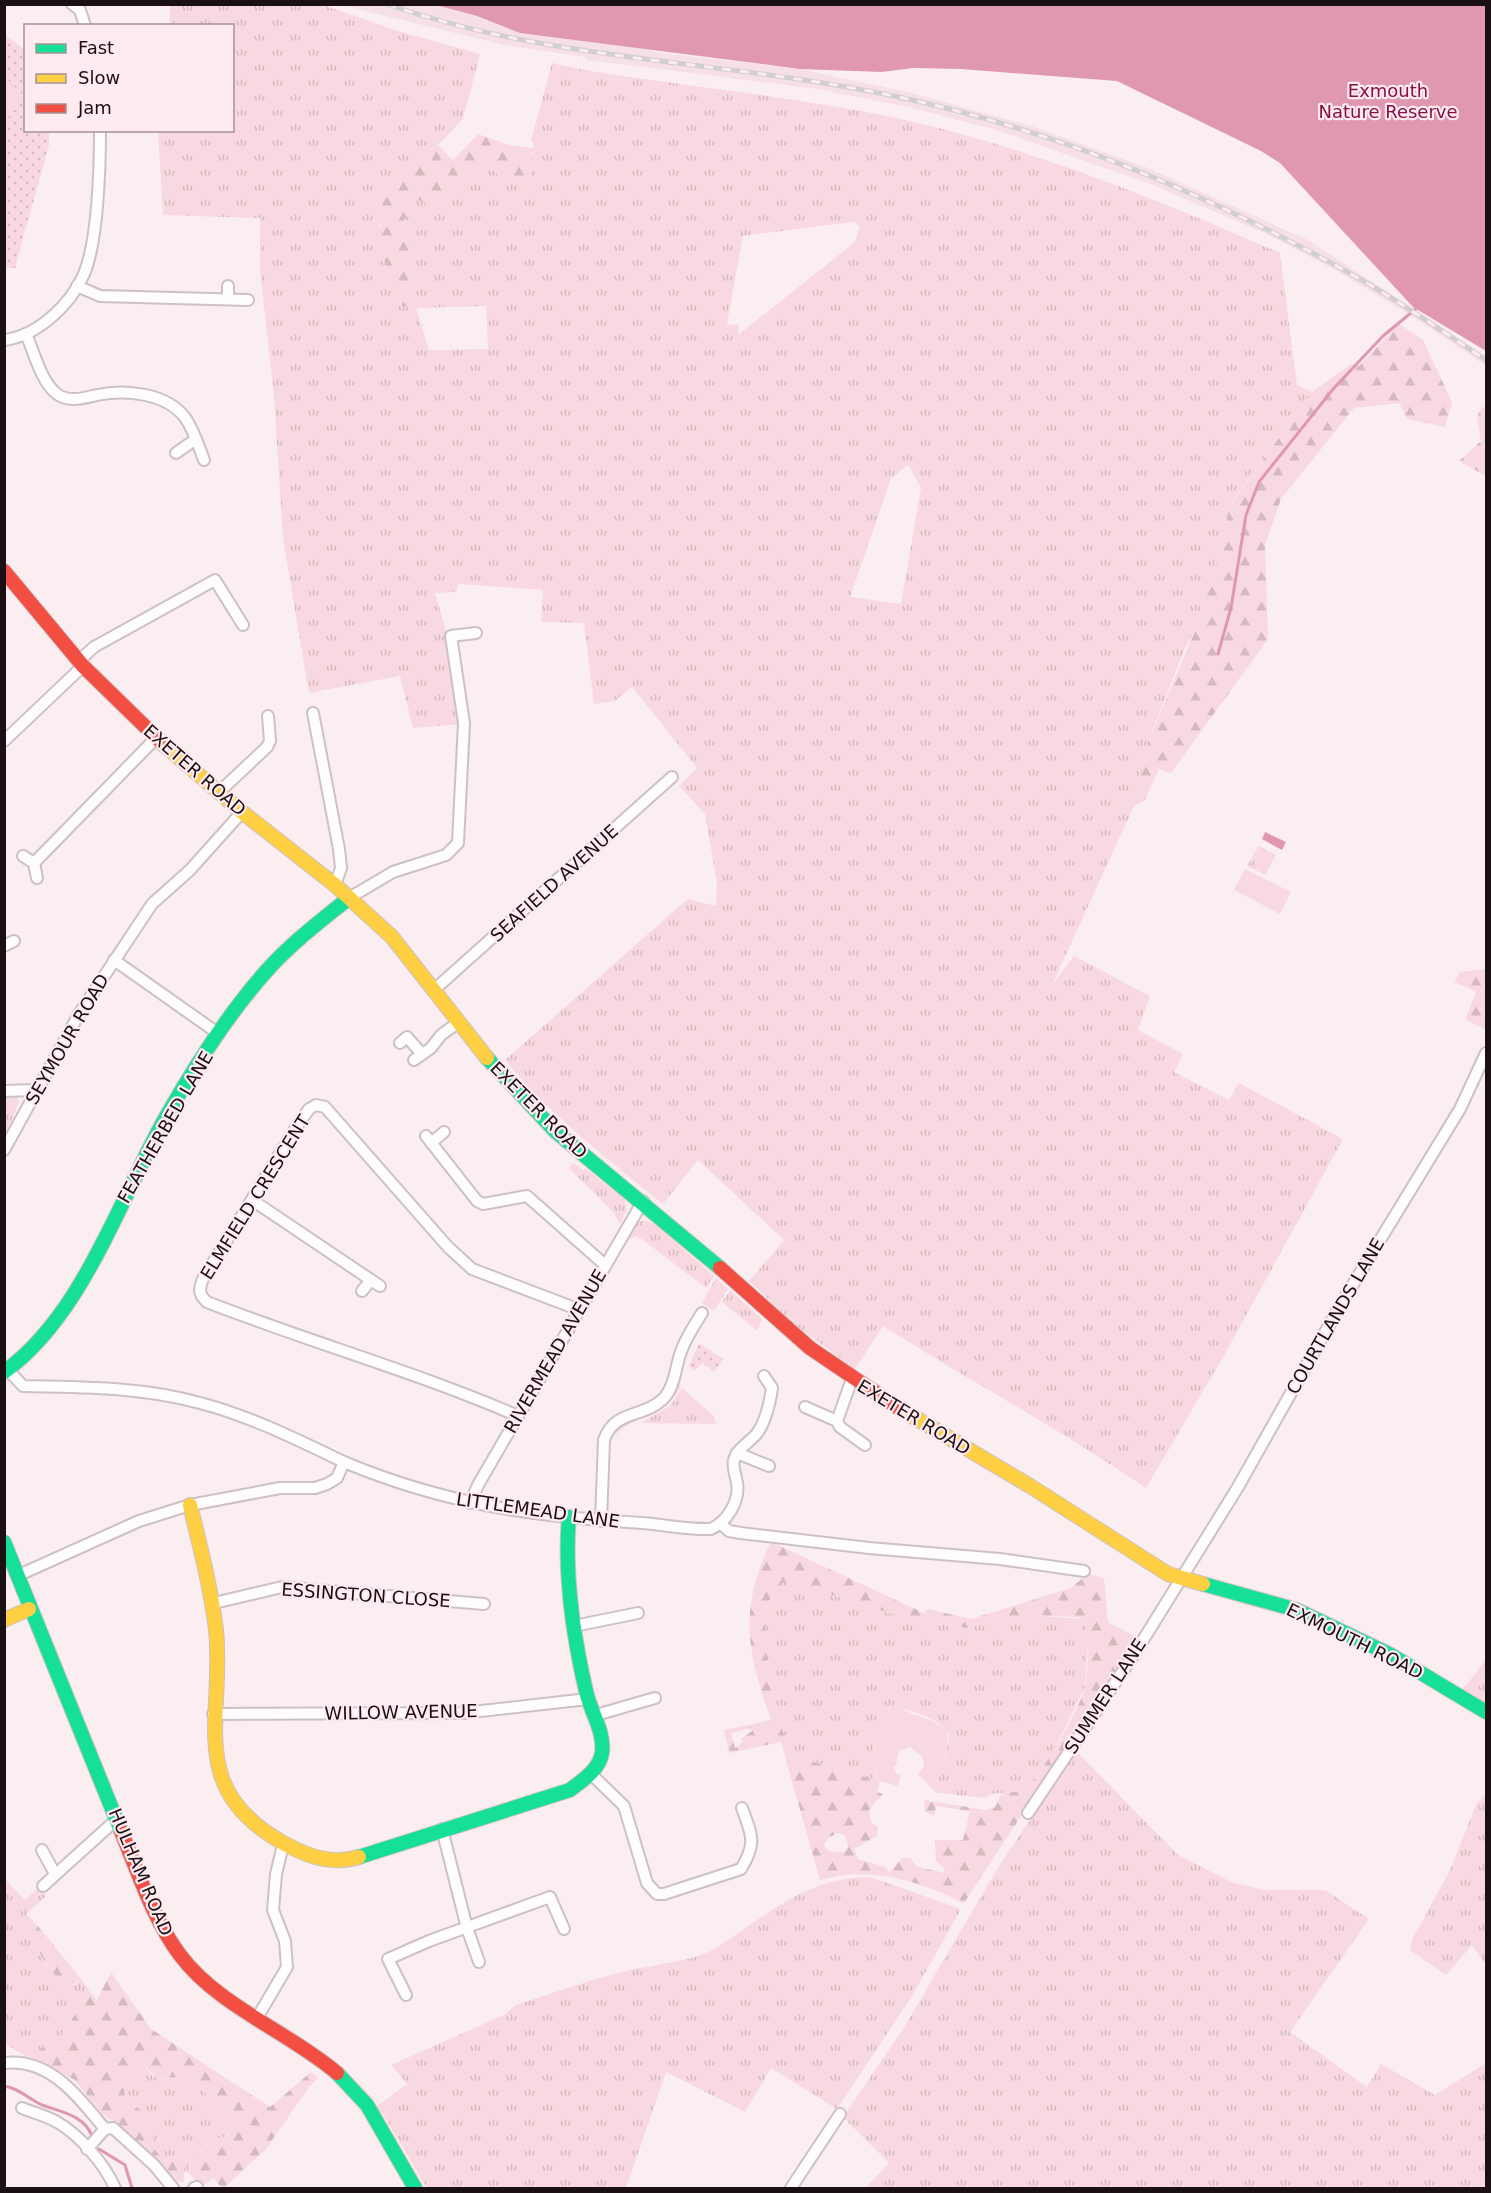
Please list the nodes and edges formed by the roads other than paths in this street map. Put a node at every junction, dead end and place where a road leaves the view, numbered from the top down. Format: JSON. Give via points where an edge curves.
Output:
{"nodes":[{"id":1,"x":78,"y":6,"type":"edge"},
{"id":2,"x":84,"y":24,"type":"edge"},
{"id":3,"x":100,"y":132,"type":"edge"},
{"id":4,"x":77,"y":286,"type":"junction"},
{"id":5,"x":228,"y":286,"type":"dead end"},
{"id":6,"x":228,"y":299,"type":"junction"},
{"id":7,"x":248,"y":300,"type":"dead end"},
{"id":8,"x":26,"y":334,"type":"junction"},
{"id":9,"x":4,"y":339,"type":"edge"},
{"id":10,"x":196,"y":439,"type":"junction"},
{"id":11,"x":176,"y":453,"type":"dead end"},
{"id":12,"x":204,"y":460,"type":"dead end"},
{"id":13,"x":4,"y":570,"type":"edge"},
{"id":14,"x":243,"y":625,"type":"dead end"},
{"id":15,"x":476,"y":633,"type":"dead end"},
{"id":16,"x":81,"y":663,"type":"junction"},
{"id":17,"x":313,"y":713,"type":"dead end"},
{"id":18,"x":268,"y":716,"type":"dead end"},
{"id":19,"x":156,"y":738,"type":"junction"},
{"id":20,"x":4,"y":741,"type":"edge"},
{"id":21,"x":672,"y":777,"type":"dead end"},
{"id":22,"x":218,"y":793,"type":"junction"},
{"id":23,"x":242,"y":812,"type":"junction"},
{"id":24,"x":23,"y":856,"type":"dead end"},
{"id":25,"x":34,"y":863,"type":"junction"},
{"id":26,"x":37,"y":878,"type":"dead end"},
{"id":27,"x":335,"y":885,"type":"junction"},
{"id":28,"x":349,"y":898,"type":"junction"},
{"id":29,"x":114,"y":960,"type":"junction"},
{"id":30,"x":435,"y":989,"type":"junction"},
{"id":31,"x":459,"y":1022,"type":"junction"},
{"id":32,"x":219,"y":1034,"type":"junction"},
{"id":33,"x":400,"y":1043,"type":"dead end"},
{"id":34,"x":1486,"y":1053,"type":"edge"},
{"id":35,"x":4,"y":1090,"type":"edge"},
{"id":36,"x":35,"y":1090,"type":"junction"},
{"id":37,"x":444,"y":1132,"type":"dead end"},
{"id":38,"x":4,"y":1150,"type":"edge"},
{"id":39,"x":252,"y":1200,"type":"junction"},
{"id":40,"x":643,"y":1201,"type":"junction"},
{"id":41,"x":605,"y":1265,"type":"junction"},
{"id":42,"x":362,"y":1291,"type":"dead end"},
{"id":43,"x":580,"y":1310,"type":"junction"},
{"id":44,"x":702,"y":1313,"type":"dead end"},
{"id":45,"x":6,"y":1371,"type":"edge"},
{"id":46,"x":764,"y":1376,"type":"dead end"},
{"id":47,"x":852,"y":1379,"type":"junction"},
{"id":48,"x":805,"y":1407,"type":"dead end"},
{"id":49,"x":518,"y":1416,"type":"junction"},
{"id":50,"x":837,"y":1421,"type":"junction"},
{"id":51,"x":865,"y":1444,"type":"dead end"},
{"id":52,"x":737,"y":1453,"type":"junction"},
{"id":53,"x":344,"y":1462,"type":"junction"},
{"id":54,"x":769,"y":1466,"type":"dead end"},
{"id":55,"x":470,"y":1503,"type":"junction"},
{"id":56,"x":190,"y":1505,"type":"junction"},
{"id":57,"x":569,"y":1517,"type":"junction"},
{"id":58,"x":601,"y":1521,"type":"junction"},
{"id":59,"x":722,"y":1524,"type":"junction"},
{"id":60,"x":4,"y":1542,"type":"edge"},
{"id":61,"x":1084,"y":1571,"type":"dead end"},
{"id":62,"x":19,"y":1575,"type":"junction"},
{"id":63,"x":1181,"y":1578,"type":"junction"},
{"id":64,"x":214,"y":1603,"type":"junction"},
{"id":65,"x":484,"y":1604,"type":"dead end"},
{"id":66,"x":29,"y":1609,"type":"junction"},
{"id":67,"x":638,"y":1613,"type":"dead end"},
{"id":68,"x":4,"y":1620,"type":"edge"},
{"id":69,"x":574,"y":1626,"type":"junction"},
{"id":70,"x":655,"y":1698,"type":"dead end"},
{"id":71,"x":588,"y":1699,"type":"junction"},
{"id":72,"x":1486,"y":1712,"type":"edge"},
{"id":73,"x":213,"y":1714,"type":"junction"},
{"id":74,"x":596,"y":1715,"type":"junction"},
{"id":75,"x":591,"y":1774,"type":"junction"},
{"id":76,"x":742,"y":1808,"type":"dead end"},
{"id":77,"x":1028,"y":1814,"type":"dead end"},
{"id":78,"x":117,"y":1819,"type":"junction"},
{"id":79,"x":442,"y":1829,"type":"junction"},
{"id":80,"x":283,"y":1845,"type":"junction"},
{"id":81,"x":42,"y":1850,"type":"dead end"},
{"id":82,"x":55,"y":1874,"type":"junction"},
{"id":83,"x":43,"y":1886,"type":"dead end"},
{"id":84,"x":467,"y":1928,"type":"junction"},
{"id":85,"x":564,"y":1929,"type":"dead end"},
{"id":86,"x":479,"y":1962,"type":"dead end"},
{"id":87,"x":406,"y":1995,"type":"dead end"},
{"id":88,"x":257,"y":2018,"type":"junction"},
{"id":89,"x":4,"y":2063,"type":"edge"},
{"id":90,"x":22,"y":2108,"type":"dead end"},
{"id":91,"x":840,"y":2114,"type":"dead end"},
{"id":92,"x":105,"y":2129,"type":"junction"},
{"id":93,"x":87,"y":2149,"type":"junction"},
{"id":94,"x":115,"y":2188,"type":"edge"},
{"id":95,"x":173,"y":2188,"type":"edge"},
{"id":96,"x":415,"y":2188,"type":"edge"},
{"id":97,"x":791,"y":2188,"type":"edge"}],
"edges":[{"from":1,"to":2,"type":"street"},
{"from":3,"to":4,"type":"street","via":[[91,242]]},
{"from":4,"to":6,"type":"street","via":[[107,297]]},
{"from":4,"to":8,"type":"street","via":[[48,320]]},
{"from":5,"to":6,"type":"street"},
{"from":6,"to":7,"type":"street"},
{"from":8,"to":9,"type":"street"},
{"from":8,"to":10,"type":"street","via":[[48,383],[59,396],[77,399],[118,392],[149,397],[174,406]]},
{"from":10,"to":11,"type":"street"},
{"from":10,"to":12,"type":"street"},
{"from":13,"to":16,"type":"main road","name":"EXETER ROAD"},
{"from":14,"to":16,"type":"street","via":[[215,580],[94,647]]},
{"from":15,"to":28,"type":"street","name":"FEATHERBED LANE","via":[[451,636],[464,723],[458,843],[446,855],[393,872]]},
{"from":16,"to":19,"type":"main road","name":"EXETER ROAD"},
{"from":16,"to":20,"type":"street"},
{"from":17,"to":27,"type":"street","via":[[339,849],[341,868]]},
{"from":18,"to":22,"type":"street","via":[[267,747]]},
{"from":19,"to":22,"type":"main road","name":"EXETER ROAD"},
{"from":19,"to":25,"type":"street"},
{"from":21,"to":30,"type":"street","name":"SEAFIELD AVENUE"},
{"from":22,"to":23,"type":"main road","name":"EXETER ROAD"},
{"from":23,"to":27,"type":"main road","name":"EXETER ROAD"},
{"from":23,"to":29,"type":"street","name":"SEYMOUR ROAD","via":[[190,870],[152,904]]},
{"from":24,"to":25,"type":"street"},
{"from":25,"to":26,"type":"street"},
{"from":27,"to":28,"type":"main road","name":"EXETER ROAD"},
{"from":28,"to":30,"type":"main road","name":"EXETER ROAD","via":[[392,938]]},
{"from":28,"to":32,"type":"main road","name":"FEATHERBED LANE","via":[[270,967]]},
{"from":29,"to":32,"type":"street"},
{"from":29,"to":36,"type":"street","name":"SEYMOUR ROAD"},
{"from":30,"to":31,"type":"main road","name":"EXETER ROAD"},
{"from":31,"to":33,"type":"street","via":[[418,1057],[407,1037]]},
{"from":31,"to":40,"type":"main road","name":"EXETER ROAD","via":[[482,1053],[555,1131]]},
{"from":32,"to":45,"type":"main road","name":"FEATHERBED LANE","via":[[153,1140],[63,1310],[33,1350]]},
{"from":34,"to":63,"type":"street","name":"COURTLANDS LANE","via":[[1460,1109]]},
{"from":35,"to":36,"type":"street"},
{"from":36,"to":38,"type":"street","name":"SEYMOUR ROAD"},
{"from":37,"to":41,"type":"street","via":[[428,1140],[477,1201],[483,1204],[527,1196]]},
{"from":39,"to":42,"type":"street","via":[[376,1283]]},
{"from":39,"to":43,"type":"street","name":"ELMFIELD CRESCENT","via":[[309,1109],[316,1105],[325,1107],[472,1269]]},
{"from":39,"to":49,"type":"street","name":"ELMFIELD CRESCENT","via":[[203,1279],[199,1289],[207,1302]]},
{"from":40,"to":41,"type":"street","name":"RIVERMEAD AVENUE"},
{"from":40,"to":47,"type":"main road","name":"EXETER ROAD","via":[[788,1330]]},
{"from":41,"to":43,"type":"street","name":"RIVERMEAD AVENUE"},
{"from":43,"to":49,"type":"street","name":"RIVERMEAD AVENUE"},
{"from":44,"to":58,"type":"street","via":[[661,1401],[613,1423],[607,1430]]},
{"from":45,"to":53,"type":"street","name":"LITTLEMEAD LANE","via":[[23,1386],[82,1385],[200,1403],[266,1426]]},
{"from":46,"to":52,"type":"street","via":[[772,1388],[765,1418],[758,1432]]},
{"from":47,"to":50,"type":"street"},
{"from":47,"to":63,"type":"main road","name":"EXETER ROAD","via":[[1070,1510],[1156,1567]]},
{"from":48,"to":50,"type":"street"},
{"from":49,"to":55,"type":"street","name":"RIVERMEAD AVENUE"},
{"from":50,"to":51,"type":"street"},
{"from":52,"to":54,"type":"street"},
{"from":52,"to":59,"type":"street","via":[[733,1461],[737,1489]]},
{"from":53,"to":55,"type":"street","name":"LITTLEMEAD LANE","via":[[408,1487]]},
{"from":53,"to":56,"type":"street","via":[[337,1478],[315,1488],[280,1488]]},
{"from":55,"to":57,"type":"street","name":"LITTLEMEAD LANE"},
{"from":56,"to":62,"type":"street","via":[[139,1521]]},
{"from":56,"to":64,"type":"main road"},
{"from":57,"to":58,"type":"street","name":"LITTLEMEAD LANE"},
{"from":57,"to":69,"type":"main road","via":[[567,1558]]},
{"from":58,"to":59,"type":"street","name":"LITTLEMEAD LANE","via":[[702,1529]]},
{"from":59,"to":61,"type":"street","name":"LITTLEMEAD LANE","via":[[729,1531],[741,1533],[1000,1558]]},
{"from":60,"to":62,"type":"main road","name":"HULHAM ROAD"},
{"from":62,"to":66,"type":"main road","name":"HULHAM ROAD"},
{"from":63,"to":72,"type":"main road","name":"EXMOUTH ROAD","via":[[1297,1610],[1390,1655]]},
{"from":63,"to":77,"type":"street","name":"SUMMER LANE"},
{"from":64,"to":65,"type":"street","name":"ESSINGTON CLOSE","via":[[282,1587]]},
{"from":64,"to":73,"type":"main road","via":[[217,1651]]},
{"from":66,"to":68,"type":"main road"},
{"from":66,"to":78,"type":"main road","name":"HULHAM ROAD"},
{"from":67,"to":69,"type":"street"},
{"from":69,"to":71,"type":"main road"},
{"from":70,"to":74,"type":"street"},
{"from":71,"to":73,"type":"street","name":"WILLOW AVENUE","via":[[463,1713]]},
{"from":71,"to":74,"type":"main road"},
{"from":73,"to":80,"type":"main road","via":[[215,1750],[227,1787],[247,1816]]},
{"from":74,"to":75,"type":"main road","via":[[601,1757]]},
{"from":75,"to":76,"type":"street","via":[[624,1806],[647,1883],[657,1894],[741,1869],[752,1851]]},
{"from":75,"to":79,"type":"main road","via":[[570,1790]]},
{"from":78,"to":82,"type":"street"},
{"from":78,"to":88,"type":"main road","name":"HULHAM ROAD","via":[[167,1936],[181,1957],[210,1986]]},
{"from":79,"to":80,"type":"main road","via":[[346,1861],[317,1858]]},
{"from":79,"to":84,"type":"street"},
{"from":80,"to":88,"type":"street","via":[[273,1910],[285,1941],[286,1967]]},
{"from":81,"to":82,"type":"street"},
{"from":82,"to":83,"type":"street"},
{"from":84,"to":85,"type":"street","via":[[550,1897]]},
{"from":84,"to":86,"type":"street"},
{"from":84,"to":87,"type":"street","via":[[388,1959]]},
{"from":88,"to":96,"type":"main road","name":"HULHAM ROAD","via":[[349,2084],[367,2105]]},
{"from":89,"to":92,"type":"street","via":[[20,2061],[53,2074]]},
{"from":90,"to":93,"type":"street","via":[[59,2122]]},
{"from":91,"to":97,"type":"street"},
{"from":92,"to":93,"type":"street"},
{"from":92,"to":95,"type":"street","via":[[113,2128],[120,2133]]},
{"from":93,"to":94,"type":"street"}]}
